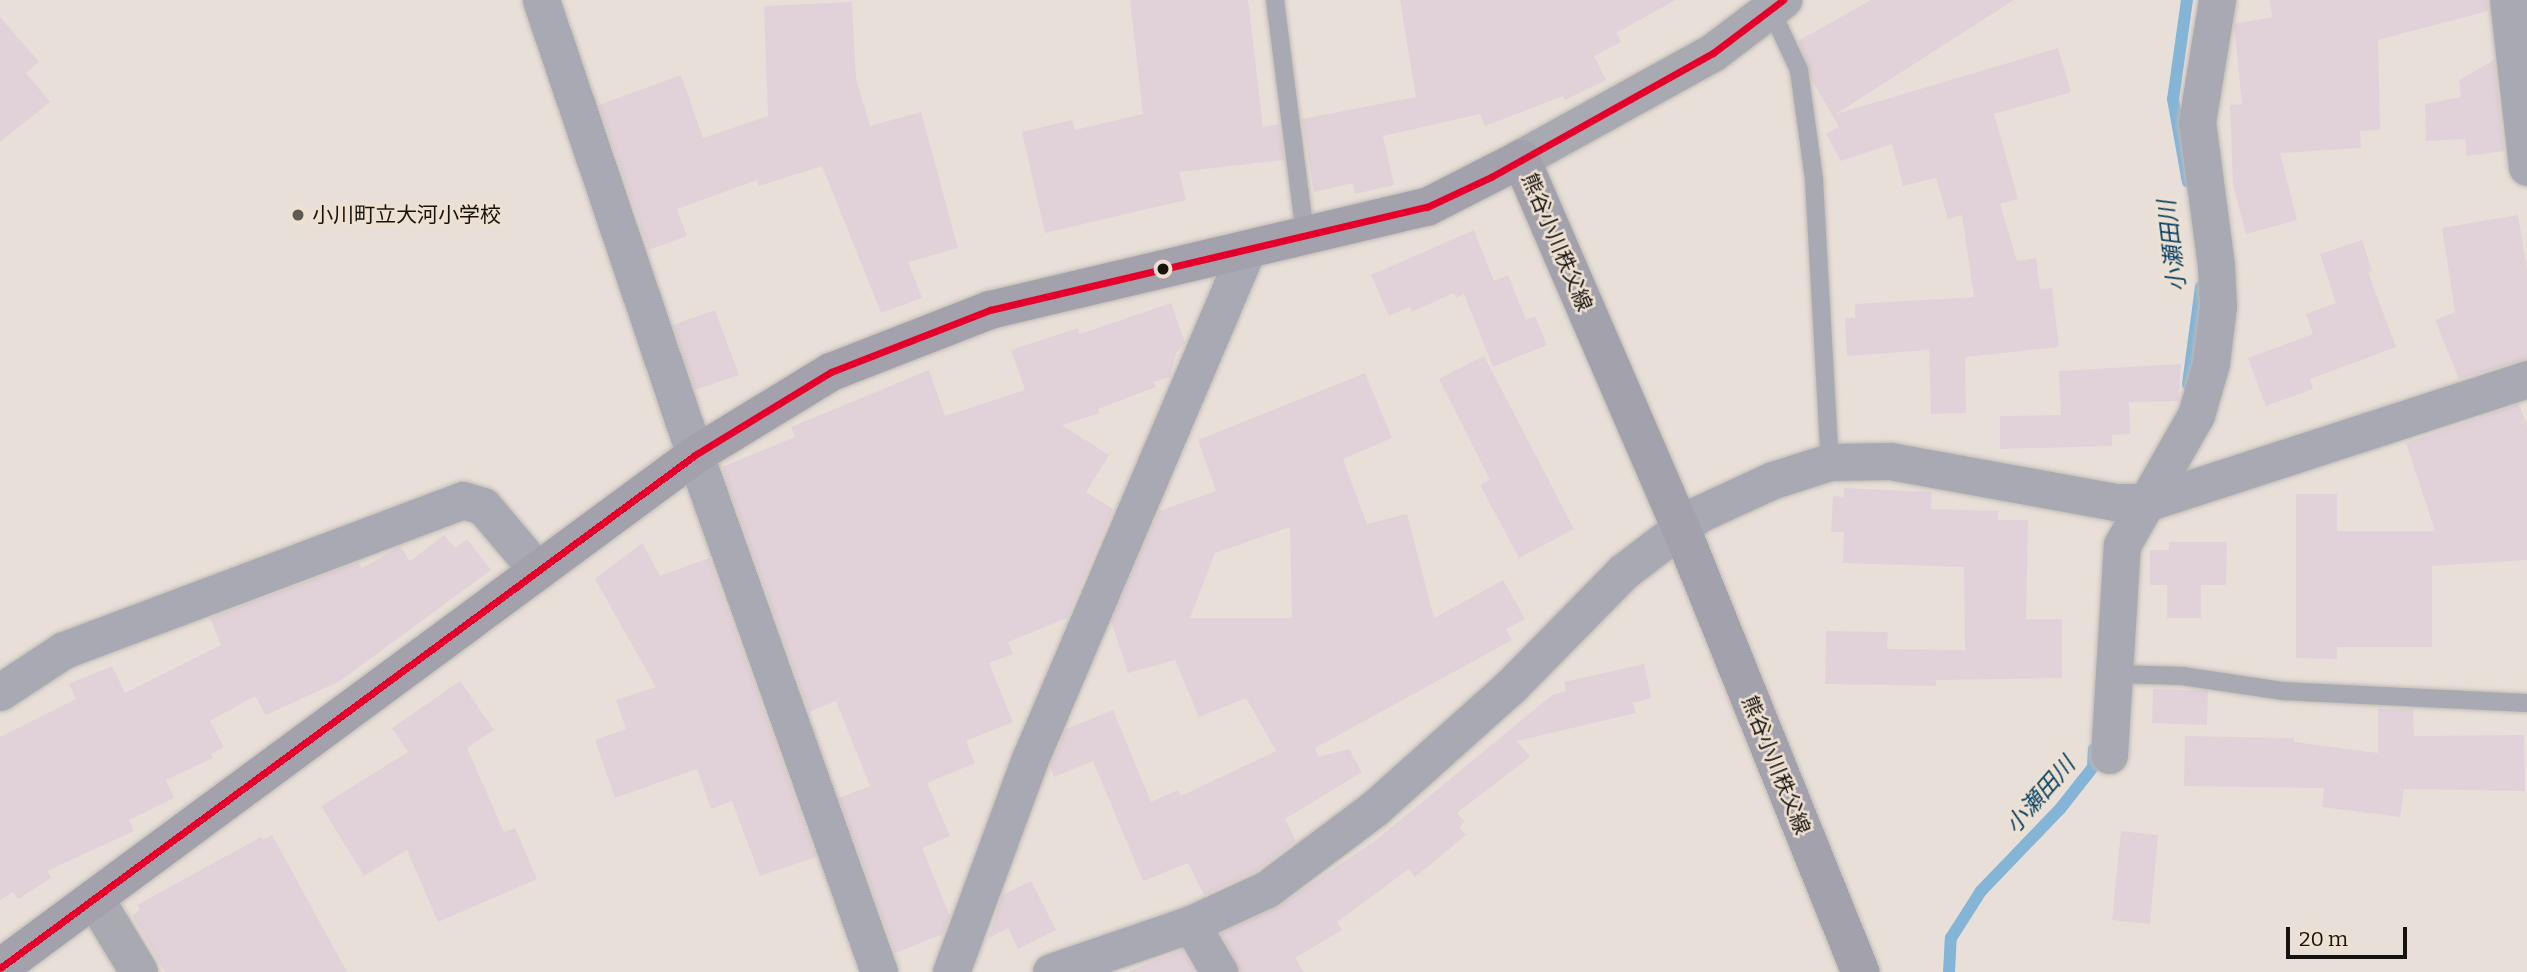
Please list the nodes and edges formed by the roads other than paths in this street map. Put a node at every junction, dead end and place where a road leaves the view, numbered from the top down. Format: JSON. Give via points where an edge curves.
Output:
{"nodes":[{"id":1,"x":541,"y":0,"type":"edge"},
{"id":2,"x":1275,"y":0,"type":"edge"},
{"id":3,"x":2217,"y":0,"type":"edge"},
{"id":4,"x":2508,"y":0,"type":"edge"},
{"id":5,"x":1777,"y":5,"type":"edge"},
{"id":6,"x":1521,"y":159,"type":"junction"},
{"id":7,"x":2527,"y":167,"type":"edge"},
{"id":8,"x":1305,"y":235,"type":"junction"},
{"id":9,"x":1246,"y":252,"type":"junction"},
{"id":10,"x":2527,"y":379,"type":"edge"},
{"id":11,"x":695,"y":455,"type":"junction"},
{"id":12,"x":1830,"y":462,"type":"junction"},
{"id":13,"x":2149,"y":502,"type":"junction"},
{"id":14,"x":1681,"y":528,"type":"junction"},
{"id":15,"x":538,"y":571,"type":"junction"},
{"id":16,"x":2116,"y":674,"type":"junction"},
{"id":17,"x":0,"y":692,"type":"edge"},
{"id":18,"x":2527,"y":703,"type":"edge"},
{"id":19,"x":2109,"y":755,"type":"dead end"},
{"id":20,"x":95,"y":899,"type":"junction"},
{"id":21,"x":1191,"y":924,"type":"junction"},
{"id":22,"x":0,"y":968,"type":"edge"},
{"id":23,"x":139,"y":972,"type":"edge"},
{"id":24,"x":879,"y":972,"type":"edge"},
{"id":25,"x":951,"y":972,"type":"edge"},
{"id":26,"x":1051,"y":972,"type":"edge"},
{"id":27,"x":1219,"y":972,"type":"edge"},
{"id":28,"x":1860,"y":972,"type":"edge"}],
"edges":[{"from":1,"to":11,"type":"street"},
{"from":2,"to":8,"type":"lane"},
{"from":3,"to":13,"type":"street","via":[[2197,122],[2216,266],[2218,306],[2211,363],[2196,415]]},
{"from":4,"to":7,"type":"street"},
{"from":5,"to":6,"type":"street","via":[[1713,53]]},
{"from":5,"to":12,"type":"lane","via":[[1799,71],[1812,167]]},
{"from":6,"to":8,"type":"main road","name":"熊谷小川秩父線","via":[[1427,207]]},
{"from":6,"to":14,"type":"main road","name":"熊谷小川秩父線"},
{"from":8,"to":9,"type":"main road","name":"熊谷小川秩父線"},
{"from":9,"to":11,"type":"main road","name":"熊谷小川秩父線","via":[[990,310],[942,327],[831,372]]},
{"from":9,"to":25,"type":"street","via":[[1060,686]]},
{"from":10,"to":13,"type":"street"},
{"from":11,"to":15,"type":"main road","name":"熊谷小川秩父線"},
{"from":11,"to":24,"type":"street"},
{"from":12,"to":13,"type":"street","via":[[1890,461],[2115,502]]},
{"from":12,"to":14,"type":"street","via":[[1773,480],[1699,514]]},
{"from":13,"to":16,"type":"street","via":[[2122,545]]},
{"from":14,"to":21,"type":"street","via":[[1623,572],[1511,686],[1376,808],[1266,888]]},
{"from":14,"to":28,"type":"main road","name":"熊谷小川秩父線"},
{"from":15,"to":17,"type":"street","via":[[483,506],[463,500],[64,650]]},
{"from":15,"to":20,"type":"main road","name":"熊谷小川秩父線"},
{"from":16,"to":18,"type":"lane","via":[[2182,676],[2282,691]]},
{"from":16,"to":19,"type":"street"},
{"from":20,"to":22,"type":"main road","name":"熊谷小川秩父線"},
{"from":20,"to":23,"type":"street"},
{"from":21,"to":26,"type":"street"},
{"from":21,"to":27,"type":"street"}]}
